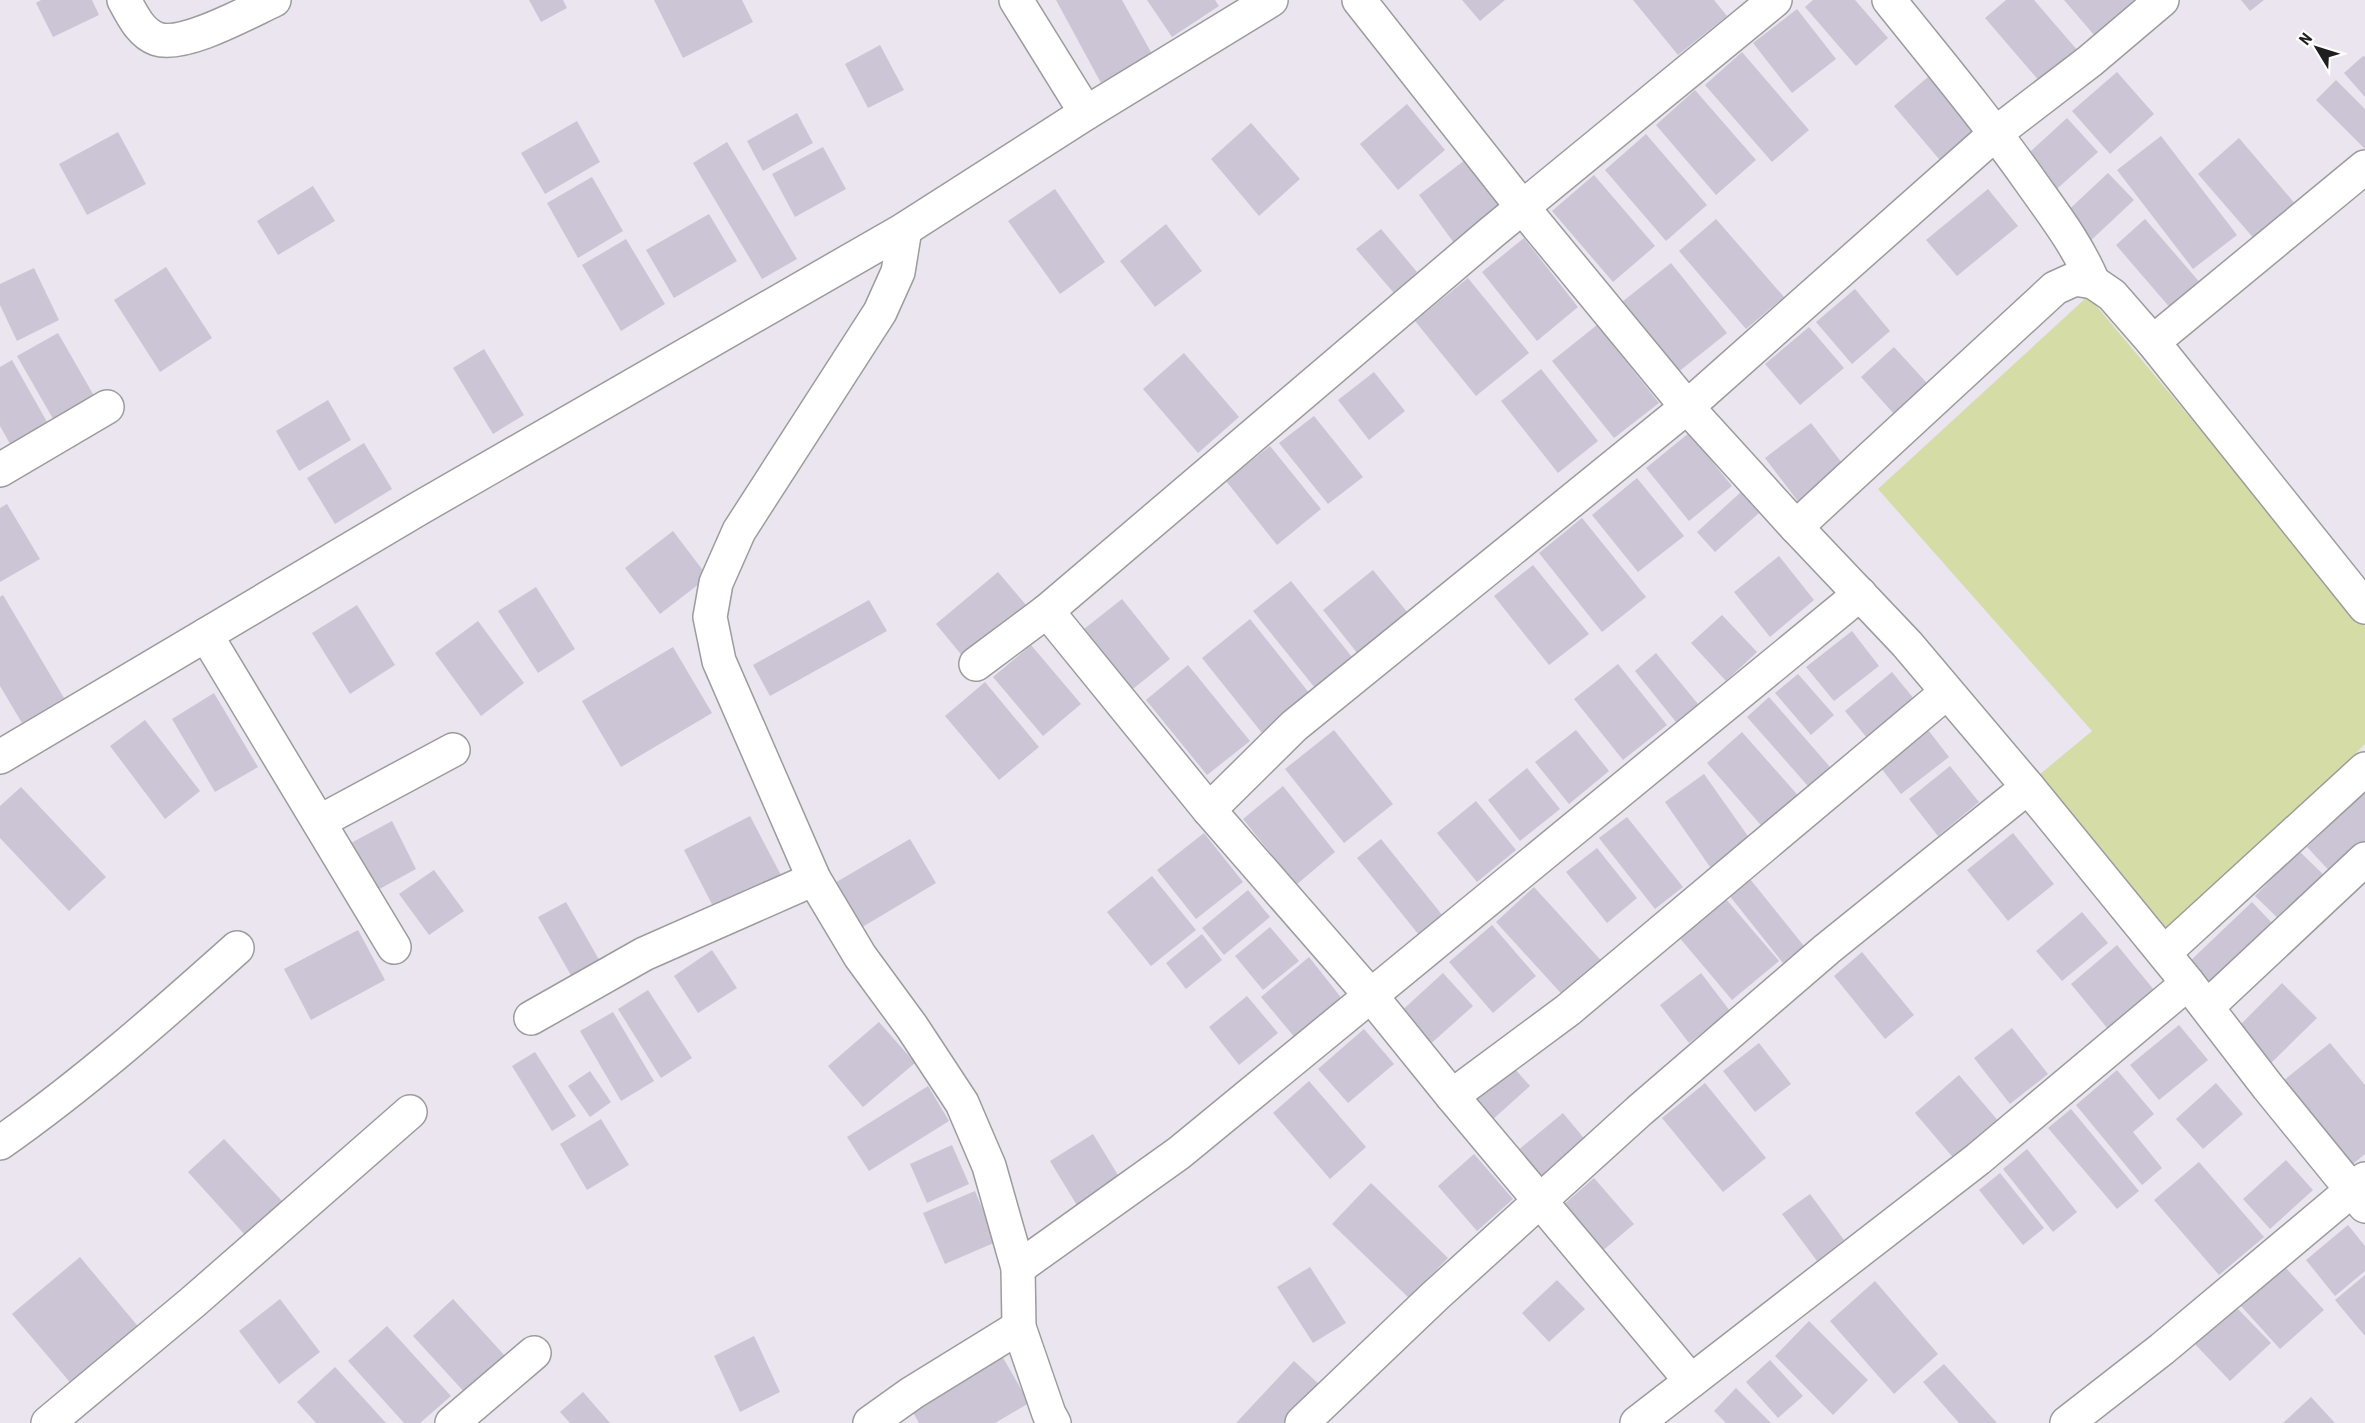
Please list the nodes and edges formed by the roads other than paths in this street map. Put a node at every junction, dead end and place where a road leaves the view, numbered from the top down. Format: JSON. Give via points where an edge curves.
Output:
{"nodes":[{"id":1,"x":124,"y":0,"type":"edge"},
{"id":2,"x":274,"y":0,"type":"edge"},
{"id":3,"x":1016,"y":0,"type":"edge"},
{"id":4,"x":1272,"y":0,"type":"edge"},
{"id":5,"x":1359,"y":0,"type":"edge"},
{"id":6,"x":1775,"y":0,"type":"edge"},
{"id":7,"x":1888,"y":0,"type":"edge"},
{"id":8,"x":2162,"y":0,"type":"edge"},
{"id":9,"x":1086,"y":113,"type":"junction"},
{"id":10,"x":1996,"y":133,"type":"junction"},
{"id":11,"x":2365,"y":167,"type":"edge"},
{"id":12,"x":1523,"y":208,"type":"junction"},
{"id":13,"x":905,"y":229,"type":"junction"},
{"id":14,"x":2092,"y":282,"type":"junction"},
{"id":15,"x":2153,"y":342,"type":"junction"},
{"id":16,"x":1687,"y":406,"type":"junction"},
{"id":17,"x":107,"y":407,"type":"dead end"},
{"id":18,"x":0,"y":470,"type":"edge"},
{"id":19,"x":1796,"y":527,"type":"junction"},
{"id":20,"x":1860,"y":594,"type":"junction"},
{"id":21,"x":2365,"y":607,"type":"edge"},
{"id":22,"x":1047,"y":611,"type":"junction"},
{"id":23,"x":206,"y":635,"type":"junction"},
{"id":24,"x":975,"y":664,"type":"dead end"},
{"id":25,"x":1947,"y":692,"type":"junction"},
{"id":26,"x":453,"y":750,"type":"dead end"},
{"id":27,"x":0,"y":757,"type":"edge"},
{"id":28,"x":2365,"y":769,"type":"edge"},
{"id":29,"x":2028,"y":787,"type":"junction"},
{"id":30,"x":1209,"y":810,"type":"junction"},
{"id":31,"x":319,"y":822,"type":"junction"},
{"id":32,"x":2365,"y":859,"type":"edge"},
{"id":33,"x":813,"y":879,"type":"junction"},
{"id":34,"x":394,"y":947,"type":"dead end"},
{"id":35,"x":237,"y":948,"type":"dead end"},
{"id":36,"x":2164,"y":953,"type":"junction"},
{"id":37,"x":2197,"y":995,"type":"junction"},
{"id":38,"x":1372,"y":997,"type":"junction"},
{"id":39,"x":531,"y":1018,"type":"dead end"},
{"id":40,"x":1452,"y":1096,"type":"junction"},
{"id":41,"x":410,"y":1113,"type":"dead end"},
{"id":42,"x":0,"y":1143,"type":"edge"},
{"id":43,"x":2361,"y":1192,"type":"edge"},
{"id":44,"x":1539,"y":1200,"type":"junction"},
{"id":45,"x":1018,"y":1268,"type":"junction"},
{"id":46,"x":1019,"y":1327,"type":"junction"},
{"id":47,"x":534,"y":1353,"type":"dead end"},
{"id":48,"x":1690,"y":1381,"type":"junction"},
{"id":49,"x":48,"y":1423,"type":"edge"},
{"id":50,"x":452,"y":1423,"type":"edge"},
{"id":51,"x":870,"y":1423,"type":"edge"},
{"id":52,"x":1054,"y":1423,"type":"edge"},
{"id":53,"x":1302,"y":1423,"type":"edge"},
{"id":54,"x":1637,"y":1423,"type":"edge"},
{"id":55,"x":2067,"y":1423,"type":"edge"}],
"edges":[{"from":1,"to":2,"type":"street","via":[[147,33],[171,41],[198,34]]},
{"from":3,"to":9,"type":"street"},
{"from":4,"to":9,"type":"street"},
{"from":5,"to":12,"type":"street"},
{"from":6,"to":12,"type":"street"},
{"from":7,"to":10,"type":"street"},
{"from":8,"to":10,"type":"street"},
{"from":9,"to":13,"type":"street"},
{"from":10,"to":14,"type":"street","via":[[2066,232]]},
{"from":10,"to":16,"type":"street"},
{"from":11,"to":15,"type":"street"},
{"from":12,"to":16,"type":"street"},
{"from":12,"to":22,"type":"street"},
{"from":13,"to":23,"type":"street"},
{"from":13,"to":33,"type":"street","via":[[898,272],[880,312],[739,531],[716,583],[710,616],[719,661]]},
{"from":14,"to":15,"type":"street","via":[[2112,295]]},
{"from":14,"to":19,"type":"street","via":[[2075,279],[2055,288]]},
{"from":15,"to":21,"type":"street"},
{"from":16,"to":19,"type":"street"},
{"from":16,"to":30,"type":"street","via":[[1294,726]]},
{"from":17,"to":18,"type":"street"},
{"from":19,"to":20,"type":"street"},
{"from":20,"to":25,"type":"street"},
{"from":20,"to":38,"type":"street"},
{"from":22,"to":24,"type":"street"},
{"from":22,"to":30,"type":"street"},
{"from":23,"to":27,"type":"street"},
{"from":23,"to":31,"type":"street"},
{"from":25,"to":29,"type":"street"},
{"from":25,"to":40,"type":"street","via":[[1568,1010]]},
{"from":26,"to":31,"type":"street"},
{"from":28,"to":36,"type":"street"},
{"from":29,"to":36,"type":"street"},
{"from":29,"to":44,"type":"street","via":[[1827,949]]},
{"from":30,"to":38,"type":"street"},
{"from":31,"to":34,"type":"street"},
{"from":32,"to":37,"type":"street"},
{"from":33,"to":39,"type":"street","via":[[644,954]]},
{"from":33,"to":45,"type":"street","via":[[860,956],[962,1103],[989,1166]]},
{"from":35,"to":42,"type":"street","via":[[148,1028]]},
{"from":36,"to":37,"type":"street"},
{"from":37,"to":43,"type":"street","via":[[2268,1087]]},
{"from":37,"to":48,"type":"street"},
{"from":38,"to":40,"type":"street"},
{"from":38,"to":45,"type":"street","via":[[1179,1153]]},
{"from":40,"to":44,"type":"street"},
{"from":41,"to":49,"type":"street"},
{"from":43,"to":55,"type":"street"},
{"from":44,"to":48,"type":"street"},
{"from":44,"to":53,"type":"street"},
{"from":45,"to":46,"type":"street"},
{"from":46,"to":51,"type":"street"},
{"from":46,"to":52,"type":"street"},
{"from":47,"to":50,"type":"street"},
{"from":48,"to":54,"type":"street"}]}
